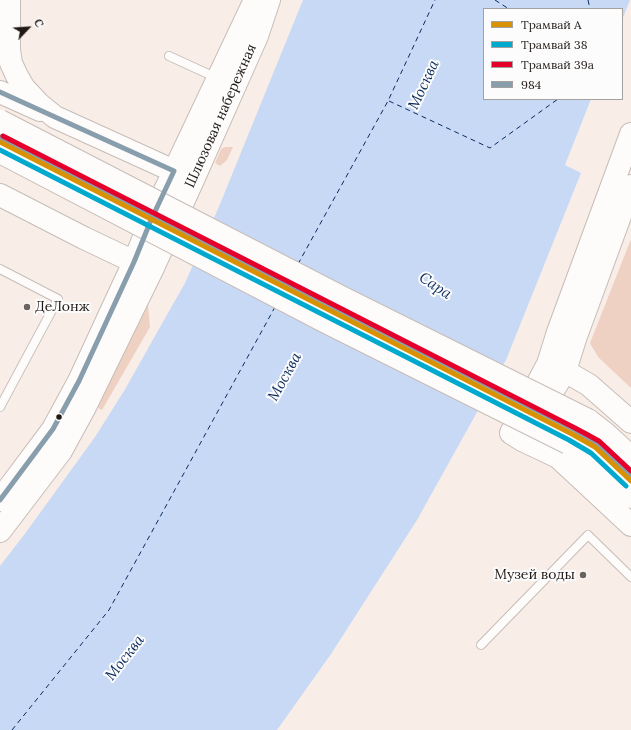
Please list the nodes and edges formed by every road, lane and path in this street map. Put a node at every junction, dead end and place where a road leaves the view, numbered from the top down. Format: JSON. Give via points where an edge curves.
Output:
{"nodes":[{"id":1,"x":9,"y":0,"type":"edge"},
{"id":2,"x":255,"y":0,"type":"edge"},
{"id":3,"x":269,"y":0,"type":"edge"},
{"id":4,"x":169,"y":56,"type":"dead end"},
{"id":5,"x":218,"y":78,"type":"junction"},
{"id":6,"x":0,"y":92,"type":"edge"},
{"id":7,"x":55,"y":116,"type":"junction"},
{"id":8,"x":0,"y":121,"type":"edge"},
{"id":9,"x":631,"y":134,"type":"edge"},
{"id":10,"x":0,"y":137,"type":"edge"},
{"id":11,"x":0,"y":152,"type":"edge"},
{"id":12,"x":183,"y":175,"type":"junction"},
{"id":13,"x":631,"y":186,"type":"edge"},
{"id":14,"x":0,"y":195,"type":"edge"},
{"id":15,"x":143,"y":266,"type":"junction"},
{"id":16,"x":0,"y":269,"type":"edge"},
{"id":17,"x":557,"y":367,"type":"junction"},
{"id":18,"x":0,"y":407,"type":"edge"},
{"id":19,"x":631,"y":422,"type":"edge"},
{"id":20,"x":631,"y":457,"type":"edge"},
{"id":21,"x":631,"y":475,"type":"edge"},
{"id":22,"x":631,"y":497,"type":"edge"},
{"id":23,"x":0,"y":500,"type":"edge"},
{"id":24,"x":631,"y":525,"type":"edge"},
{"id":25,"x":0,"y":531,"type":"edge"},
{"id":26,"x":631,"y":577,"type":"edge"},
{"id":27,"x":482,"y":645,"type":"dead end"}],
"edges":[{"from":1,"to":7,"type":"main road","via":[[11,63],[24,88]]},
{"from":2,"to":5,"type":"main road","name":"Шлюзовая набережная"},
{"from":3,"to":12,"type":"main road","name":"Шлюзовая набережная","via":[[257,36]]},
{"from":4,"to":5,"type":"lane"},
{"from":5,"to":12,"type":"main road","name":"Шлюзовая набережная"},
{"from":6,"to":7,"type":"main road"},
{"from":7,"to":12,"type":"main road"},
{"from":8,"to":20,"type":"main road","bridge":true,"via":[[334,294],[588,420]]},
{"from":9,"to":17,"type":"main road","via":[[558,332]]},
{"from":10,"to":21,"type":"lane","bridge":true,"via":[[575,430],[598,444]]},
{"from":11,"to":22,"type":"main road","bridge":true,"via":[[328,323],[568,443],[590,458]]},
{"from":12,"to":15,"type":"main road","name":"Шлюзовая набережная"},
{"from":13,"to":17,"type":"main road","via":[[575,339]]},
{"from":14,"to":15,"type":"main road"},
{"from":15,"to":23,"type":"main road","via":[[53,429]]},
{"from":15,"to":25,"type":"main road","via":[[85,407],[61,451]]},
{"from":16,"to":18,"type":"lane","via":[[58,299]]},
{"from":17,"to":19,"type":"main road","via":[[589,386]]},
{"from":17,"to":24,"type":"main road","via":[[517,437],[558,457]]},
{"from":26,"to":27,"type":"lane","via":[[588,535]]}]}
